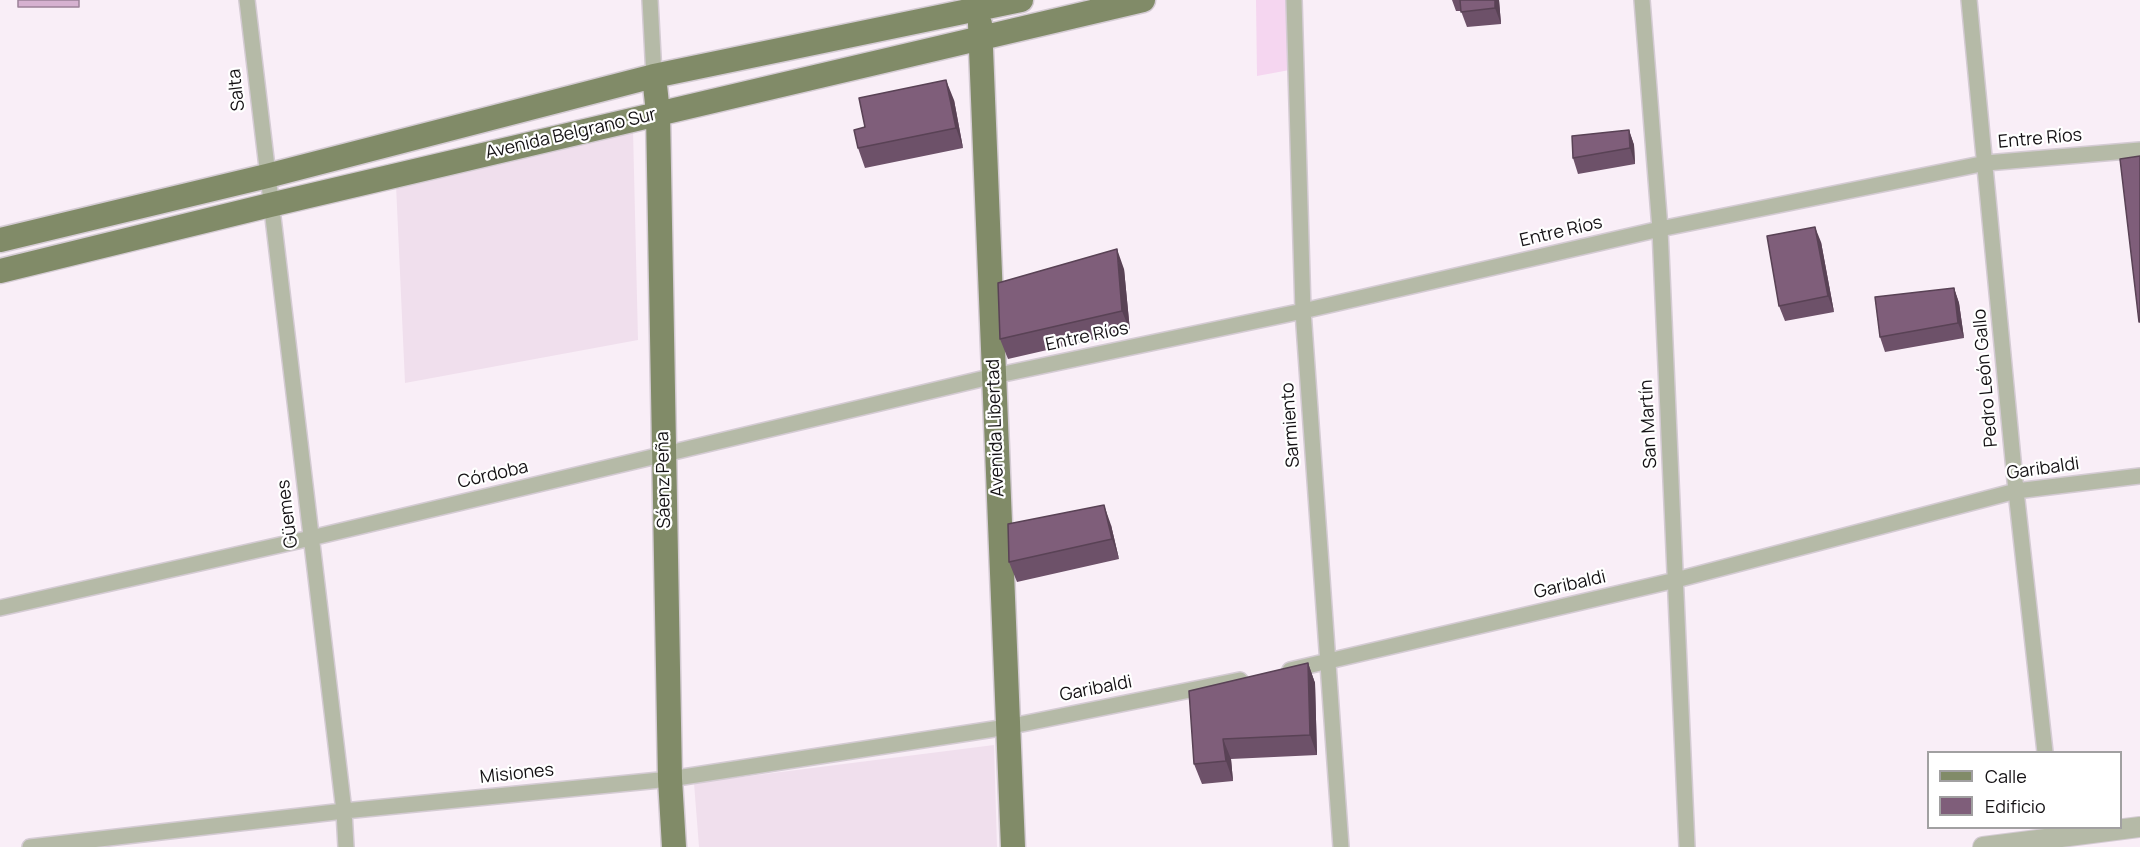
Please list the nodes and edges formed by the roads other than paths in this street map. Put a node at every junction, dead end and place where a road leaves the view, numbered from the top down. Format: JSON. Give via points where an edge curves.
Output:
{"nodes":[{"id":1,"x":247,"y":0,"type":"edge"},
{"id":2,"x":650,"y":0,"type":"edge"},
{"id":3,"x":1021,"y":0,"type":"edge"},
{"id":4,"x":1143,"y":0,"type":"edge"},
{"id":5,"x":1294,"y":0,"type":"edge"},
{"id":6,"x":1642,"y":0,"type":"edge"},
{"id":7,"x":1969,"y":0,"type":"edge"},
{"id":8,"x":980,"y":10,"type":"junction"},
{"id":9,"x":981,"y":39,"type":"junction"},
{"id":10,"x":654,"y":76,"type":"junction"},
{"id":11,"x":658,"y":113,"type":"junction"},
{"id":12,"x":2140,"y":150,"type":"edge"},
{"id":13,"x":1986,"y":163,"type":"junction"},
{"id":14,"x":267,"y":176,"type":"junction"},
{"id":15,"x":270,"y":205,"type":"junction"},
{"id":16,"x":1660,"y":229,"type":"junction"},
{"id":17,"x":0,"y":240,"type":"edge"},
{"id":18,"x":0,"y":271,"type":"edge"},
{"id":19,"x":1303,"y":311,"type":"junction"},
{"id":20,"x":994,"y":376,"type":"junction"},
{"id":21,"x":664,"y":454,"type":"junction"},
{"id":22,"x":2140,"y":476,"type":"edge"},
{"id":23,"x":2016,"y":491,"type":"junction"},
{"id":24,"x":311,"y":538,"type":"junction"},
{"id":25,"x":1676,"y":580,"type":"junction"},
{"id":26,"x":0,"y":608,"type":"edge"},
{"id":27,"x":1327,"y":662,"type":"junction"},
{"id":28,"x":1007,"y":727,"type":"junction"},
{"id":29,"x":2044,"y":751,"type":"edge"},
{"id":30,"x":670,"y":779,"type":"junction"},
{"id":31,"x":344,"y":811,"type":"junction"},
{"id":32,"x":2140,"y":827,"type":"edge"},
{"id":33,"x":2054,"y":838,"type":"edge"},
{"id":34,"x":30,"y":847,"type":"edge"},
{"id":35,"x":346,"y":847,"type":"edge"},
{"id":36,"x":674,"y":847,"type":"edge"},
{"id":37,"x":1013,"y":847,"type":"edge"},
{"id":38,"x":1341,"y":847,"type":"edge"},
{"id":39,"x":1687,"y":847,"type":"edge"},
{"id":40,"x":1983,"y":847,"type":"edge"}],
"edges":[{"from":1,"to":14,"type":"street","name":"Salta"},
{"from":2,"to":10,"type":"street"},
{"from":3,"to":8,"type":"main road","name":"Avenida Belgrano Sur"},
{"from":4,"to":9,"type":"main road","name":"Avenida Belgrano Sur"},
{"from":5,"to":19,"type":"street","name":"Sarmiento"},
{"from":6,"to":16,"type":"street","name":"San Martín"},
{"from":7,"to":13,"type":"street","name":"Pedro León Gallo"},
{"from":8,"to":9,"type":"main road","name":"Avenida Libertad"},
{"from":8,"to":10,"type":"main road","name":"Avenida Belgrano Sur"},
{"from":9,"to":11,"type":"main road","name":"Avenida Belgrano Sur"},
{"from":9,"to":20,"type":"main road","name":"Avenida Libertad"},
{"from":10,"to":11,"type":"main road","name":"Sáenz Peña"},
{"from":10,"to":14,"type":"main road","name":"Avenida Belgrano Sur"},
{"from":11,"to":15,"type":"main road","name":"Avenida Belgrano Sur"},
{"from":11,"to":21,"type":"main road","name":"Sáenz Peña"},
{"from":12,"to":13,"type":"street","name":"Entre Ríos"},
{"from":13,"to":16,"type":"street","name":"Entre Ríos"},
{"from":13,"to":23,"type":"street","name":"Pedro León Gallo"},
{"from":14,"to":15,"type":"street","name":"Güemes"},
{"from":14,"to":17,"type":"main road","name":"Avenida Belgrano Sur"},
{"from":15,"to":18,"type":"main road","name":"Avenida Belgrano Sur"},
{"from":15,"to":24,"type":"street","name":"Güemes"},
{"from":16,"to":19,"type":"street","name":"Entre Ríos"},
{"from":16,"to":25,"type":"street","name":"San Martín"},
{"from":19,"to":20,"type":"street","name":"Entre Ríos"},
{"from":19,"to":27,"type":"street","name":"Sarmiento"},
{"from":20,"to":21,"type":"street","name":"Córdoba"},
{"from":20,"to":28,"type":"main road","name":"Avenida Libertad"},
{"from":21,"to":24,"type":"street","name":"Córdoba"},
{"from":21,"to":30,"type":"main road","name":"Sáenz Peña"},
{"from":22,"to":23,"type":"street","name":"Garibaldi"},
{"from":23,"to":25,"type":"street","name":"Garibaldi"},
{"from":23,"to":29,"type":"street","name":"Pedro León Gallo"},
{"from":24,"to":26,"type":"street","name":"Córdoba"},
{"from":24,"to":31,"type":"street","name":"Güemes"},
{"from":25,"to":27,"type":"street","name":"Garibaldi"},
{"from":25,"to":39,"type":"street","name":"San Martín"},
{"from":27,"to":28,"type":"street","name":"Garibaldi"},
{"from":27,"to":38,"type":"street","name":"Sarmiento"},
{"from":28,"to":30,"type":"street","name":"Misiones"},
{"from":28,"to":37,"type":"main road","name":"Avenida Libertad"},
{"from":30,"to":31,"type":"street","name":"Misiones"},
{"from":30,"to":36,"type":"main road","name":"Sáenz Peña"},
{"from":31,"to":34,"type":"street","name":"Misiones"},
{"from":31,"to":35,"type":"street","name":"Güemes"},
{"from":32,"to":33,"type":"street"},
{"from":33,"to":40,"type":"street"}]}
